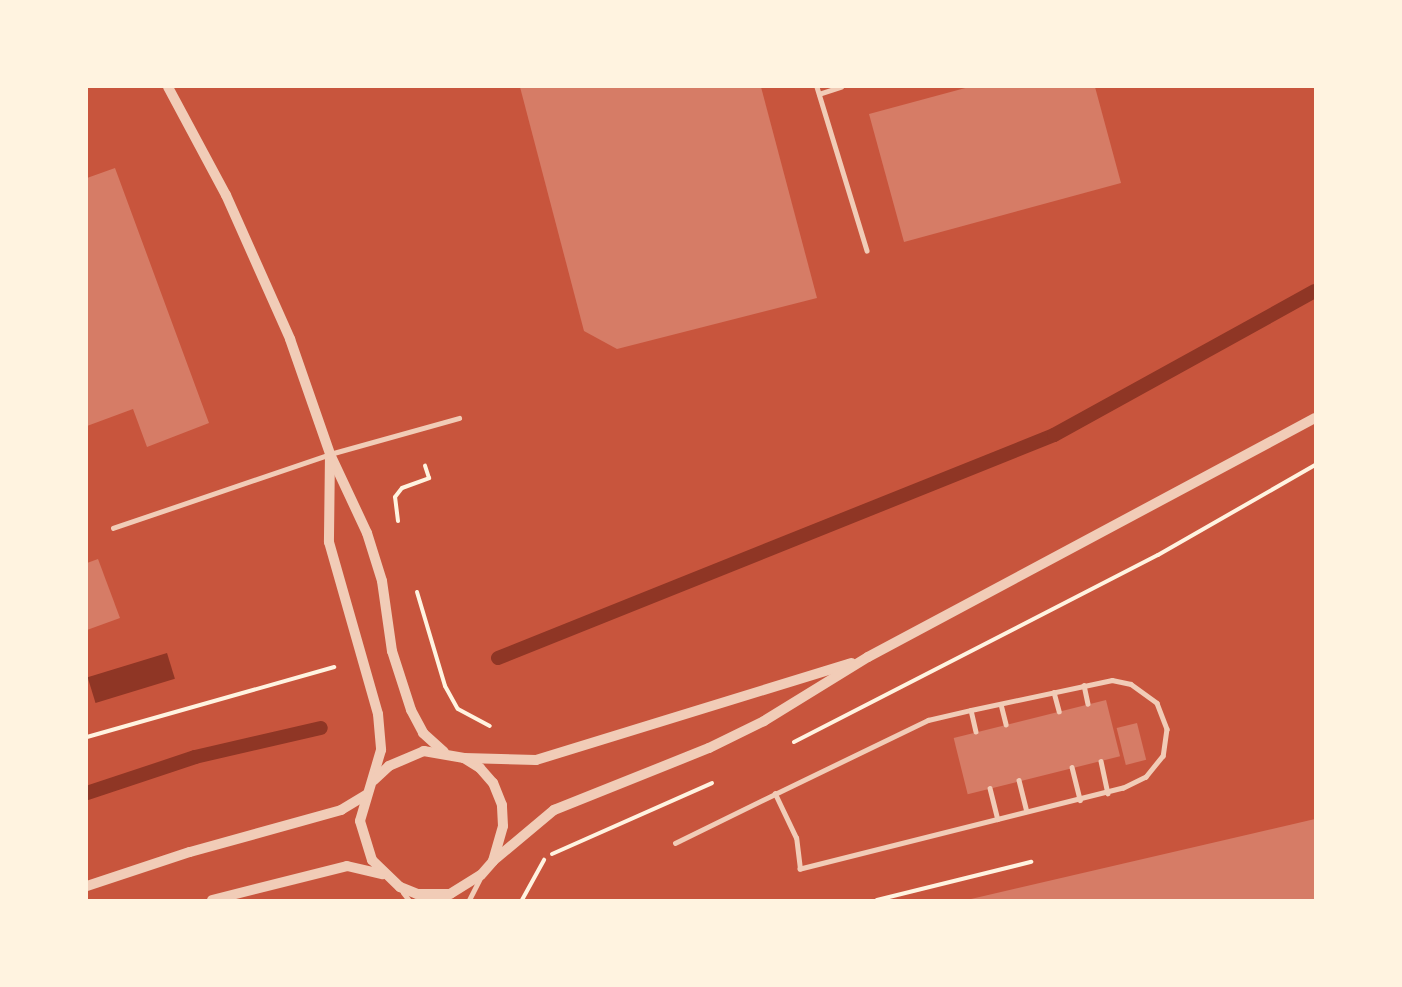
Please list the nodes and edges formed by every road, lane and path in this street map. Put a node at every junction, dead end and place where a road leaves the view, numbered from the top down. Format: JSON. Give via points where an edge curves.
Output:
{"nodes":[{"id":1,"x":168,"y":87,"type":"edge"},
{"id":2,"x":817,"y":87,"type":"edge"},
{"id":3,"x":841,"y":87,"type":"edge"},
{"id":4,"x":819,"y":94,"type":"junction"},
{"id":5,"x":867,"y":251,"type":"dead end"},
{"id":6,"x":459,"y":418,"type":"dead end"},
{"id":7,"x":1315,"y":418,"type":"edge"},
{"id":8,"x":330,"y":454,"type":"junction"},
{"id":9,"x":1315,"y":465,"type":"edge"},
{"id":10,"x":425,"y":466,"type":"dead end"},
{"id":11,"x":113,"y":528,"type":"dead end"},
{"id":12,"x":400,"y":531,"type":"dead end"},
{"id":13,"x":415,"y":584,"type":"dead end"},
{"id":14,"x":868,"y":657,"type":"junction"},
{"id":15,"x":341,"y":666,"type":"dead end"},
{"id":16,"x":1084,"y":685,"type":"junction"},
{"id":17,"x":1054,"y":692,"type":"junction"},
{"id":18,"x":1001,"y":704,"type":"junction"},
{"id":19,"x":1088,"y":704,"type":"dead end"},
{"id":20,"x":971,"y":710,"type":"junction"},
{"id":21,"x":1059,"y":711,"type":"dead end"},
{"id":22,"x":1006,"y":724,"type":"dead end"},
{"id":23,"x":496,"y":728,"type":"dead end"},
{"id":24,"x":976,"y":731,"type":"dead end"},
{"id":25,"x":87,"y":737,"type":"edge"},
{"id":26,"x":792,"y":743,"type":"dead end"},
{"id":27,"x":444,"y":752,"type":"junction"},
{"id":28,"x":464,"y":758,"type":"junction"},
{"id":29,"x":1101,"y":761,"type":"dead end"},
{"id":30,"x":1072,"y":767,"type":"dead end"},
{"id":31,"x":720,"y":779,"type":"dead end"},
{"id":32,"x":374,"y":780,"type":"junction"},
{"id":33,"x":1019,"y":780,"type":"dead end"},
{"id":34,"x":990,"y":788,"type":"dead end"},
{"id":35,"x":1108,"y":793,"type":"junction"},
{"id":36,"x":775,"y":794,"type":"junction"},
{"id":37,"x":366,"y":795,"type":"junction"},
{"id":38,"x":1080,"y":800,"type":"junction"},
{"id":39,"x":1027,"y":811,"type":"junction"},
{"id":40,"x":998,"y":819,"type":"junction"},
{"id":41,"x":675,"y":843,"type":"dead end"},
{"id":42,"x":494,"y":861,"type":"junction"},
{"id":43,"x":1031,"y":862,"type":"dead end"},
{"id":44,"x":383,"y":874,"type":"junction"},
{"id":45,"x":481,"y":875,"type":"junction"},
{"id":46,"x":87,"y":886,"type":"edge"},
{"id":47,"x":400,"y":887,"type":"junction"},
{"id":48,"x":212,"y":900,"type":"edge"},
{"id":49,"x":409,"y":900,"type":"edge"},
{"id":50,"x":469,"y":900,"type":"edge"},
{"id":51,"x":522,"y":900,"type":"edge"},
{"id":52,"x":877,"y":900,"type":"edge"}],
"edges":[{"from":1,"to":8,"type":"street","via":[[226,195],[286,329]]},
{"from":2,"to":4,"type":"lane"},
{"from":3,"to":4,"type":"lane"},
{"from":4,"to":5,"type":"lane"},
{"from":6,"to":8,"type":"lane"},
{"from":7,"to":14,"type":"street"},
{"from":8,"to":11,"type":"lane"},
{"from":8,"to":27,"type":"street","via":[[380,571],[392,651],[411,710],[423,733]]},
{"from":8,"to":32,"type":"street","via":[[329,542],[378,714],[381,750]]},
{"from":9,"to":26,"type":"path","via":[[1158,555]]},
{"from":10,"to":12,"type":"path","via":[[429,478],[402,488],[395,497]]},
{"from":13,"to":23,"type":"path","via":[[445,686],[458,709]]},
{"from":14,"to":28,"type":"street","via":[[692,715],[536,760]]},
{"from":14,"to":42,"type":"street","via":[[764,722],[554,810]]},
{"from":15,"to":25,"type":"path"},
{"from":16,"to":17,"type":"lane"},
{"from":16,"to":19,"type":"lane"},
{"from":16,"to":35,"type":"lane","via":[[1112,680],[1131,684],[1157,702],[1167,729],[1163,756],[1146,777]]},
{"from":17,"to":18,"type":"lane"},
{"from":17,"to":21,"type":"lane"},
{"from":18,"to":20,"type":"lane"},
{"from":18,"to":22,"type":"lane"},
{"from":20,"to":24,"type":"lane"},
{"from":20,"to":36,"type":"lane","via":[[928,720]]},
{"from":27,"to":28,"type":"street"},
{"from":27,"to":32,"type":"street","via":[[406,756]]},
{"from":28,"to":42,"type":"street","via":[[493,783],[502,805],[503,826]]},
{"from":29,"to":35,"type":"lane"},
{"from":30,"to":38,"type":"lane"},
{"from":31,"to":51,"type":"path","via":[[546,857]]},
{"from":32,"to":37,"type":"street"},
{"from":33,"to":39,"type":"lane"},
{"from":34,"to":40,"type":"lane"},
{"from":35,"to":38,"type":"lane"},
{"from":36,"to":40,"type":"lane","via":[[796,838],[800,869]]},
{"from":36,"to":41,"type":"lane"},
{"from":37,"to":44,"type":"street","via":[[360,821],[372,860]]},
{"from":37,"to":46,"type":"street","via":[[341,810],[190,852]]},
{"from":38,"to":39,"type":"lane"},
{"from":39,"to":40,"type":"lane"},
{"from":42,"to":45,"type":"street"},
{"from":43,"to":52,"type":"path"},
{"from":44,"to":47,"type":"street"},
{"from":44,"to":48,"type":"street","via":[[347,866]]},
{"from":45,"to":47,"type":"street","via":[[450,894],[417,894]]},
{"from":45,"to":50,"type":"lane"},
{"from":47,"to":49,"type":"lane"}]}
